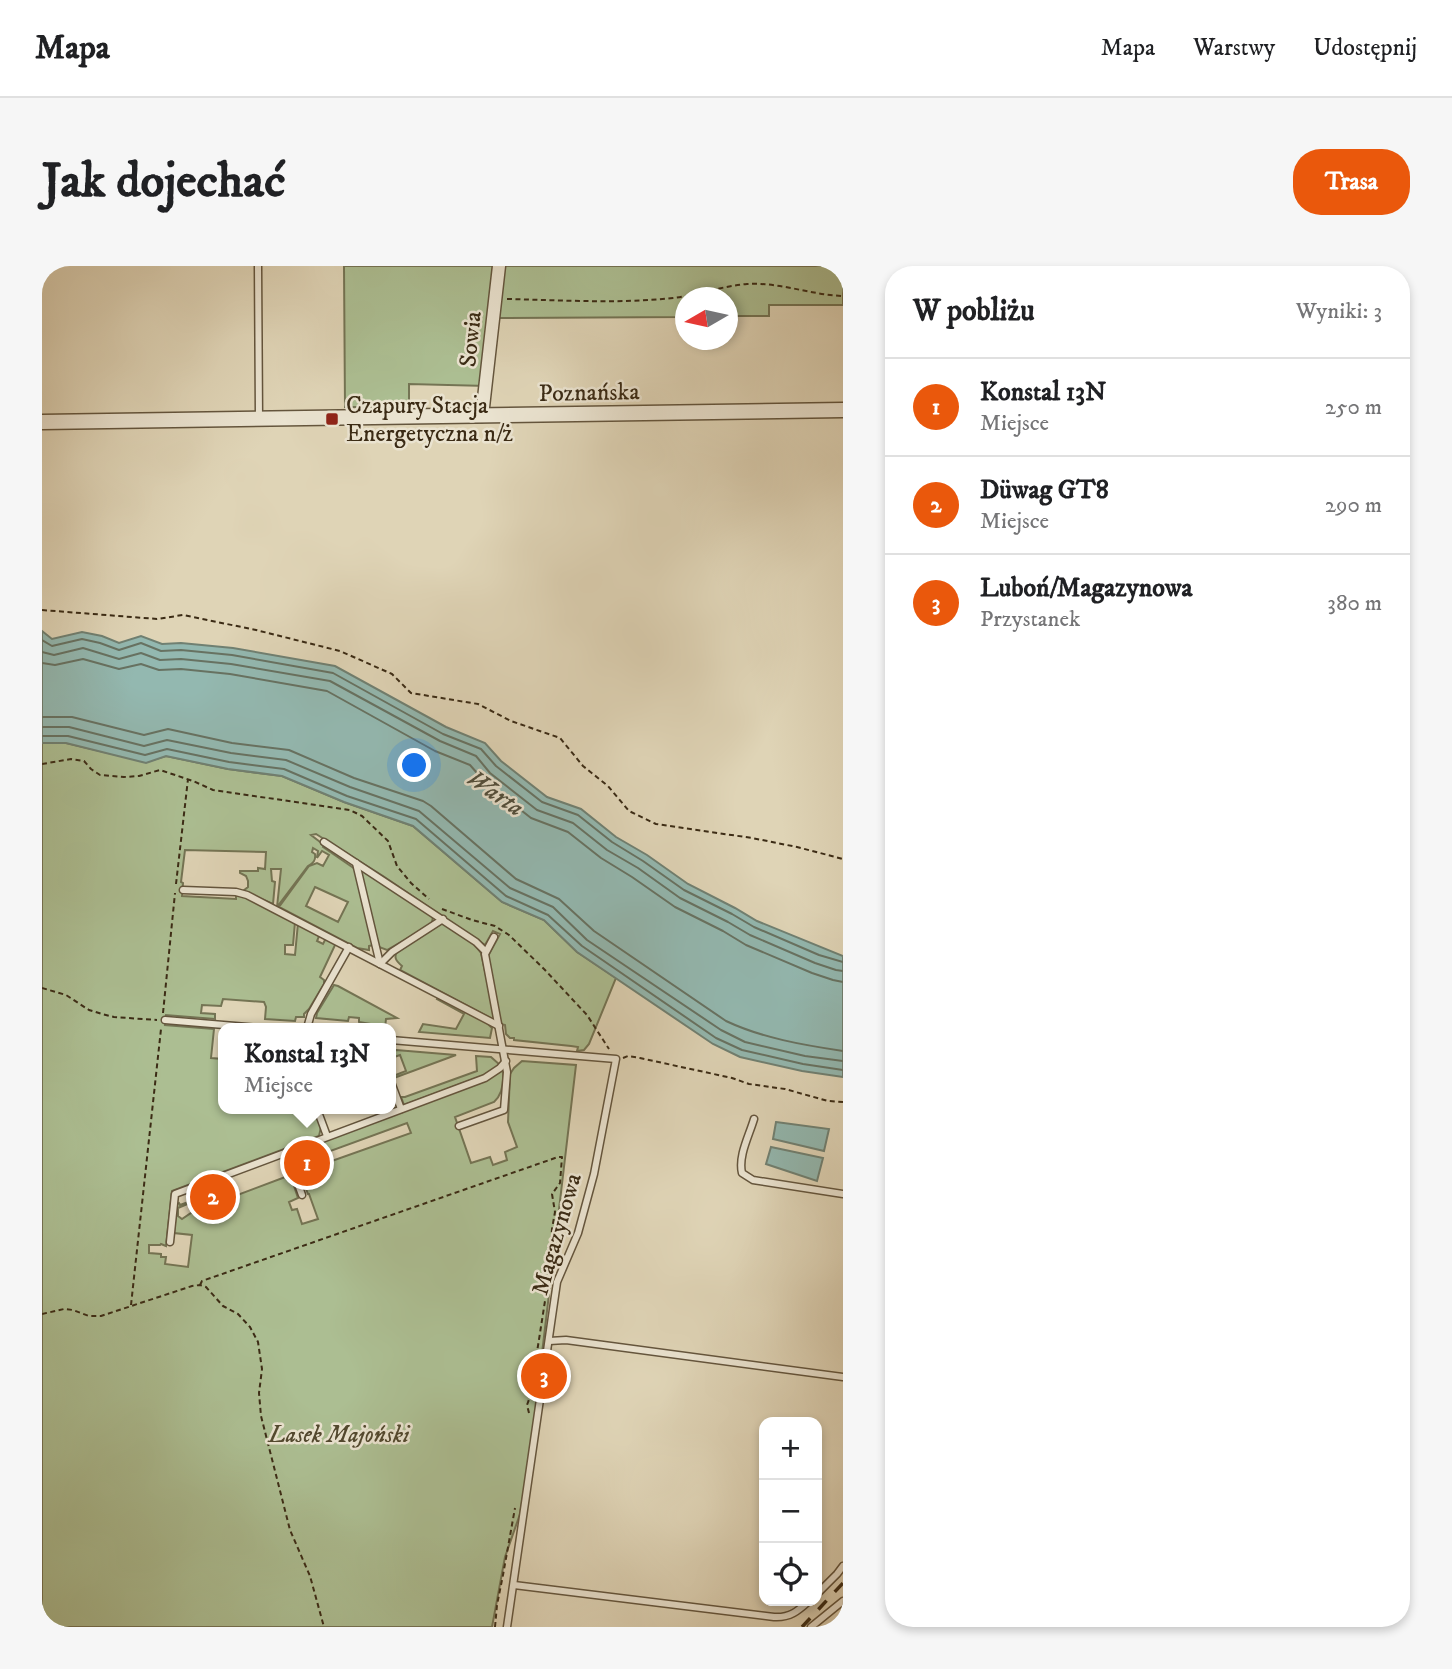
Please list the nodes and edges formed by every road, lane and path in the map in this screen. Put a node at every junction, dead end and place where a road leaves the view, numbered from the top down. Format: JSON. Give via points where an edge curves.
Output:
{"nodes":[{"id":1,"x":258,"y":266,"type":"edge"},
{"id":2,"x":499,"y":266,"type":"edge"},
{"id":3,"x":843,"y":296,"type":"edge"},
{"id":4,"x":495,"y":299,"type":"junction"},
{"id":5,"x":843,"y":410,"type":"edge"},
{"id":6,"x":482,"y":416,"type":"junction"},
{"id":7,"x":258,"y":420,"type":"junction"},
{"id":8,"x":42,"y":422,"type":"edge"},
{"id":9,"x":42,"y":610,"type":"edge"},
{"id":10,"x":188,"y":779,"type":"dead end"},
{"id":11,"x":324,"y":842,"type":"dead end"},
{"id":12,"x":843,"y":859,"type":"edge"},
{"id":13,"x":356,"y":863,"type":"junction"},
{"id":14,"x":183,"y":890,"type":"dead end"},
{"id":15,"x":443,"y":919,"type":"junction"},
{"id":16,"x":494,"y":937,"type":"dead end"},
{"id":17,"x":349,"y":947,"type":"junction"},
{"id":18,"x":485,"y":951,"type":"junction"},
{"id":19,"x":380,"y":964,"type":"junction"},
{"id":20,"x":42,"y":988,"type":"edge"},
{"id":21,"x":149,"y":1019,"type":"dead end"},
{"id":22,"x":165,"y":1020,"type":"dead end"},
{"id":23,"x":308,"y":1023,"type":"edge"},
{"id":24,"x":218,"y":1025,"type":"edge"},
{"id":25,"x":499,"y":1026,"type":"junction"},
{"id":26,"x":396,"y":1040,"type":"edge"},
{"id":27,"x":504,"y":1050,"type":"junction"},
{"id":28,"x":616,"y":1059,"type":"junction"},
{"id":29,"x":506,"y":1060,"type":"junction"},
{"id":30,"x":396,"y":1096,"type":"edge"},
{"id":31,"x":843,"y":1102,"type":"edge"},
{"id":32,"x":401,"y":1109,"type":"junction"},
{"id":33,"x":396,"y":1111,"type":"edge"},
{"id":34,"x":319,"y":1114,"type":"edge"},
{"id":35,"x":387,"y":1114,"type":"edge"},
{"id":36,"x":754,"y":1119,"type":"dead end"},
{"id":37,"x":459,"y":1126,"type":"dead end"},
{"id":38,"x":327,"y":1136,"type":"junction"},
{"id":39,"x":286,"y":1152,"type":"junction"},
{"id":40,"x":843,"y":1194,"type":"edge"},
{"id":41,"x":302,"y":1195,"type":"dead end"},
{"id":42,"x":170,"y":1242,"type":"dead end"},
{"id":43,"x":548,"y":1280,"type":"dead end"},
{"id":44,"x":200,"y":1285,"type":"junction"},
{"id":45,"x":545,"y":1300,"type":"dead end"},
{"id":46,"x":131,"y":1306,"type":"junction"},
{"id":47,"x":42,"y":1314,"type":"edge"},
{"id":48,"x":549,"y":1341,"type":"junction"},
{"id":49,"x":535,"y":1372,"type":"dead end"},
{"id":50,"x":843,"y":1377,"type":"edge"},
{"id":51,"x":532,"y":1391,"type":"dead end"},
{"id":52,"x":529,"y":1413,"type":"dead end"},
{"id":53,"x":516,"y":1501,"type":"dead end"},
{"id":54,"x":843,"y":1566,"type":"edge"},
{"id":55,"x":514,"y":1585,"type":"junction"},
{"id":56,"x":822,"y":1589,"type":"edge"},
{"id":57,"x":843,"y":1601,"type":"edge"},
{"id":58,"x":804,"y":1606,"type":"edge"},
{"id":59,"x":324,"y":1627,"type":"edge"},
{"id":60,"x":495,"y":1627,"type":"edge"},
{"id":61,"x":507,"y":1627,"type":"edge"},
{"id":62,"x":811,"y":1627,"type":"edge"}],
"edges":[{"from":1,"to":7,"type":"lane"},
{"from":2,"to":4,"type":"street","name":"Sowia"},
{"from":3,"to":4,"type":"path","via":[[748,284],[674,298],[625,301]]},
{"from":4,"to":6,"type":"street","name":"Sowia"},
{"from":5,"to":6,"type":"street","name":"Poznańska"},
{"from":6,"to":7,"type":"street","name":"Poznańska"},
{"from":7,"to":8,"type":"street","name":"Poznańska"},
{"from":9,"to":12,"type":"path","via":[[157,619],[183,615],[340,651],[392,674],[411,693],[478,705],[560,738],[629,811],[656,824],[752,838]]},
{"from":10,"to":46,"type":"path"},
{"from":11,"to":13,"type":"lane"},
{"from":13,"to":15,"type":"lane"},
{"from":13,"to":19,"type":"lane"},
{"from":14,"to":17,"type":"lane","via":[[247,895]]},
{"from":15,"to":18,"type":"lane"},
{"from":15,"to":19,"type":"lane"},
{"from":16,"to":18,"type":"lane"},
{"from":17,"to":19,"type":"lane"},
{"from":17,"to":23,"type":"lane"},
{"from":18,"to":25,"type":"lane"},
{"from":19,"to":25,"type":"lane"},
{"from":20,"to":21,"type":"path","via":[[102,1014]]},
{"from":22,"to":24,"type":"lane"},
{"from":25,"to":27,"type":"lane"},
{"from":26,"to":27,"type":"lane"},
{"from":27,"to":28,"type":"lane"},
{"from":27,"to":29,"type":"lane"},
{"from":28,"to":31,"type":"path","via":[[640,1058]]},
{"from":28,"to":48,"type":"lane","name":"Magazynowa","via":[[594,1174],[578,1233],[557,1282]]},
{"from":29,"to":32,"type":"lane","via":[[485,1078]]},
{"from":29,"to":37,"type":"lane","via":[[504,1110]]},
{"from":30,"to":32,"type":"lane"},
{"from":32,"to":33,"type":"lane"},
{"from":34,"to":38,"type":"lane"},
{"from":35,"to":38,"type":"lane"},
{"from":36,"to":40,"type":"lane","via":[[742,1173],[753,1180]]},
{"from":38,"to":39,"type":"lane"},
{"from":39,"to":41,"type":"lane"},
{"from":39,"to":42,"type":"lane","via":[[175,1194]]},
{"from":43,"to":44,"type":"path","via":[[555,1212],[552,1194],[560,1183],[562,1157]]},
{"from":44,"to":46,"type":"path"},
{"from":44,"to":59,"type":"path","via":[[239,1314],[258,1342],[261,1416],[290,1530],[310,1576]]},
{"from":45,"to":49,"type":"path"},
{"from":46,"to":47,"type":"path","via":[[101,1316],[64,1309]]},
{"from":48,"to":50,"type":"lane","via":[[566,1339]]},
{"from":48,"to":55,"type":"lane","name":"Magazynowa"},
{"from":51,"to":52,"type":"path"},
{"from":53,"to":60,"type":"path"},
{"from":54,"to":56,"type":"lane"},
{"from":55,"to":58,"type":"lane","via":[[774,1618],[785,1618]]},
{"from":55,"to":61,"type":"lane","name":"Magazynowa"},
{"from":57,"to":62,"type":"lane"}]}
